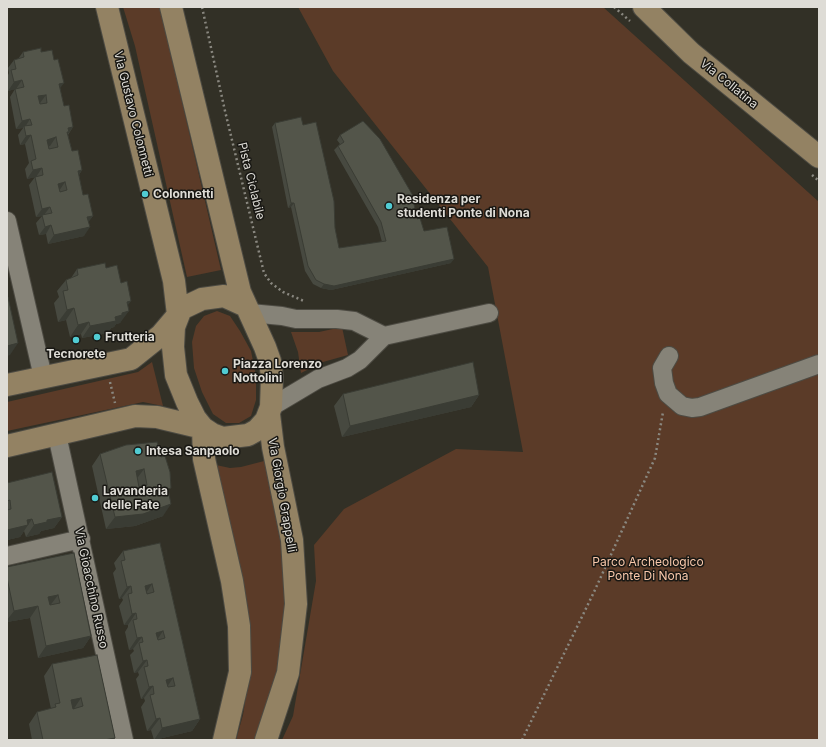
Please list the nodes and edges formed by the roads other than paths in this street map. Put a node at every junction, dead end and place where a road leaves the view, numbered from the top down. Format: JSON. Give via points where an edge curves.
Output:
{"nodes":[{"id":1,"x":107,"y":7,"type":"edge"},
{"id":2,"x":171,"y":7,"type":"edge"},
{"id":3,"x":644,"y":7,"type":"edge"},
{"id":4,"x":819,"y":157,"type":"edge"},
{"id":5,"x":7,"y":221,"type":"edge"},
{"id":6,"x":13,"y":279,"type":"edge"},
{"id":7,"x":248,"y":309,"type":"junction"},
{"id":8,"x":489,"y":313,"type":"dead end"},
{"id":9,"x":178,"y":315,"type":"junction"},
{"id":10,"x":384,"y":336,"type":"junction"},
{"id":11,"x":669,"y":356,"type":"dead end"},
{"id":12,"x":819,"y":364,"type":"edge"},
{"id":13,"x":42,"y":377,"type":"junction"},
{"id":14,"x":7,"y":385,"type":"edge"},
{"id":15,"x":270,"y":410,"type":"junction"},
{"id":16,"x":203,"y":428,"type":"junction"},
{"id":17,"x":57,"y":435,"type":"junction"},
{"id":18,"x":7,"y":446,"type":"edge"},
{"id":19,"x":81,"y":540,"type":"junction"},
{"id":20,"x":7,"y":556,"type":"edge"},
{"id":21,"x":124,"y":740,"type":"edge"},
{"id":22,"x":224,"y":740,"type":"edge"},
{"id":23,"x":266,"y":740,"type":"edge"}],
"edges":[{"from":1,"to":9,"type":"street","name":"Via Gustavo Colonnetti","via":[[174,281]]},
{"from":2,"to":7,"type":"street","via":[[240,292]]},
{"from":3,"to":4,"type":"street","name":"Via Collatina","via":[[691,53]]},
{"from":5,"to":6,"type":"street"},
{"from":6,"to":13,"type":"street"},
{"from":7,"to":9,"type":"street","via":[[224,296],[188,304]]},
{"from":7,"to":10,"type":"street","via":[[296,319],[337,319],[354,322]]},
{"from":7,"to":15,"type":"street","via":[[270,361],[273,392]]},
{"from":8,"to":10,"type":"street"},
{"from":9,"to":13,"type":"street","via":[[161,335],[131,359]]},
{"from":9,"to":16,"type":"street","via":[[174,327],[176,375],[195,418]]},
{"from":10,"to":15,"type":"street","via":[[360,360],[318,379]]},
{"from":11,"to":12,"type":"street","via":[[662,368],[668,394],[678,404],[692,408]]},
{"from":13,"to":14,"type":"street"},
{"from":15,"to":16,"type":"street","via":[[257,430],[248,435],[223,438]]},
{"from":15,"to":23,"type":"street","name":"Via Giorgio Grappelli","via":[[273,447],[292,540],[296,604],[288,673]]},
{"from":16,"to":17,"type":"street","via":[[157,417],[135,416]]},
{"from":16,"to":22,"type":"street","via":[[204,458],[232,581],[239,626],[240,672]]},
{"from":17,"to":18,"type":"street"},
{"from":17,"to":19,"type":"street","name":"Via Gioacchino Russo"},
{"from":19,"to":20,"type":"street"},
{"from":19,"to":21,"type":"street","name":"Via Gioacchino Russo"}]}
